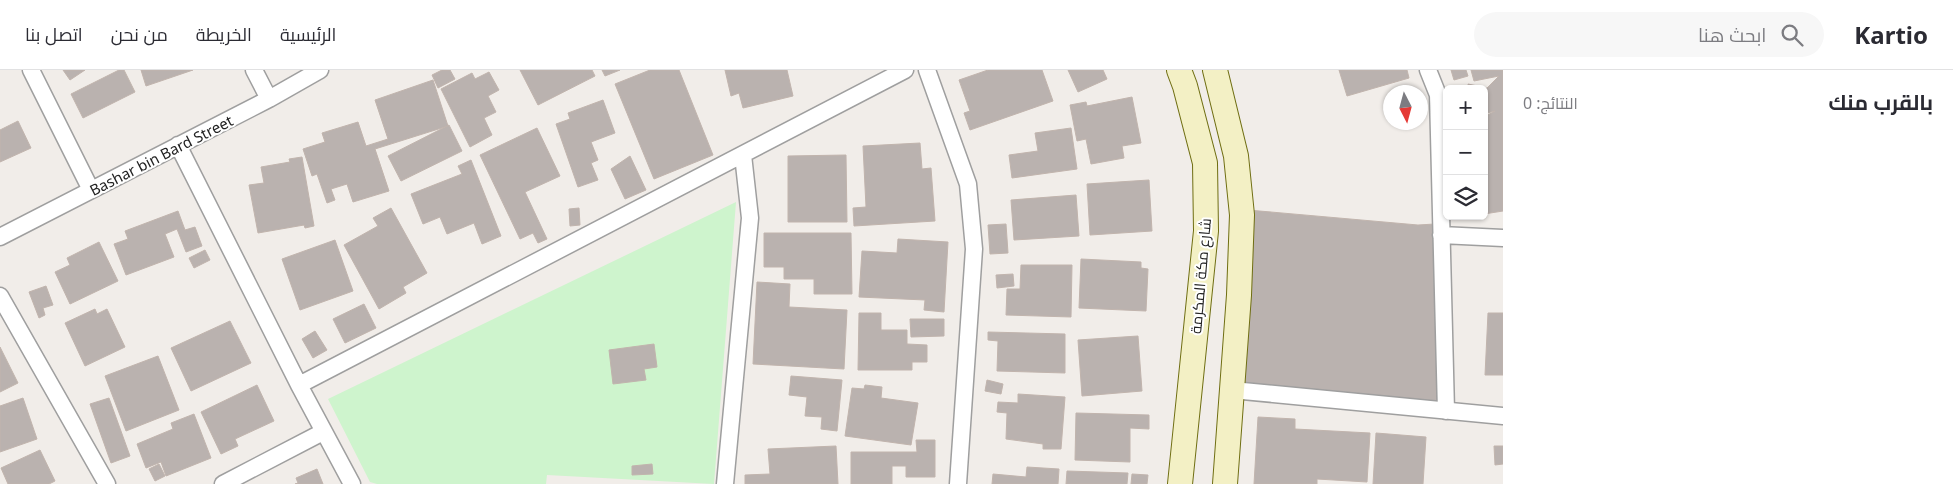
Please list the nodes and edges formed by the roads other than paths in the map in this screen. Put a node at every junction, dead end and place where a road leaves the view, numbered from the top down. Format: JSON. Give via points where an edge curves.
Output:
{"nodes":[{"id":1,"x":31,"y":70,"type":"edge"},
{"id":2,"x":254,"y":70,"type":"edge"},
{"id":3,"x":320,"y":70,"type":"edge"},
{"id":4,"x":905,"y":70,"type":"edge"},
{"id":5,"x":927,"y":70,"type":"edge"},
{"id":6,"x":1179,"y":70,"type":"edge"},
{"id":7,"x":1215,"y":70,"type":"edge"},
{"id":8,"x":1428,"y":70,"type":"edge"},
{"id":9,"x":269,"y":99,"type":"junction"},
{"id":10,"x":178,"y":145,"type":"junction"},
{"id":11,"x":743,"y":155,"type":"junction"},
{"id":12,"x":92,"y":190,"type":"junction"},
{"id":13,"x":1441,"y":235,"type":"junction"},
{"id":14,"x":0,"y":237,"type":"edge"},
{"id":15,"x":1503,"y":238,"type":"edge"},
{"id":16,"x":0,"y":296,"type":"edge"},
{"id":17,"x":299,"y":385,"type":"junction"},
{"id":18,"x":1232,"y":390,"type":"junction"},
{"id":19,"x":1446,"y":410,"type":"junction"},
{"id":20,"x":1503,"y":416,"type":"edge"},
{"id":21,"x":323,"y":432,"type":"junction"},
{"id":22,"x":107,"y":484,"type":"edge"},
{"id":23,"x":223,"y":484,"type":"edge"},
{"id":24,"x":352,"y":484,"type":"edge"},
{"id":25,"x":725,"y":484,"type":"edge"},
{"id":26,"x":958,"y":484,"type":"edge"},
{"id":27,"x":1180,"y":484,"type":"edge"},
{"id":28,"x":1225,"y":484,"type":"edge"}],
"edges":[{"from":1,"to":12,"type":"street"},
{"from":2,"to":9,"type":"street"},
{"from":3,"to":9,"type":"street","name":"Bashar bin Bard Street"},
{"from":4,"to":11,"type":"street"},
{"from":5,"to":26,"type":"street","via":[[968,184],[974,249]]},
{"from":6,"to":27,"type":"main road","name":"شارع مكة المكرمة","via":[[1204,163],[1206,231]]},
{"from":7,"to":18,"type":"main road","via":[[1236,156],[1242,215]]},
{"from":8,"to":13,"type":"street","via":[[1438,95]]},
{"from":9,"to":10,"type":"street","name":"Bashar bin Bard Street"},
{"from":10,"to":12,"type":"street","name":"Bashar bin Bard Street"},
{"from":10,"to":17,"type":"street"},
{"from":11,"to":17,"type":"street"},
{"from":11,"to":25,"type":"street","via":[[750,218]]},
{"from":12,"to":14,"type":"street","name":"Bashar bin Bard Street"},
{"from":13,"to":15,"type":"street"},
{"from":13,"to":19,"type":"street"},
{"from":16,"to":22,"type":"street"},
{"from":17,"to":21,"type":"street"},
{"from":18,"to":19,"type":"street"},
{"from":18,"to":28,"type":"main road"},
{"from":19,"to":20,"type":"street"},
{"from":21,"to":23,"type":"street"},
{"from":21,"to":24,"type":"street"}]}
